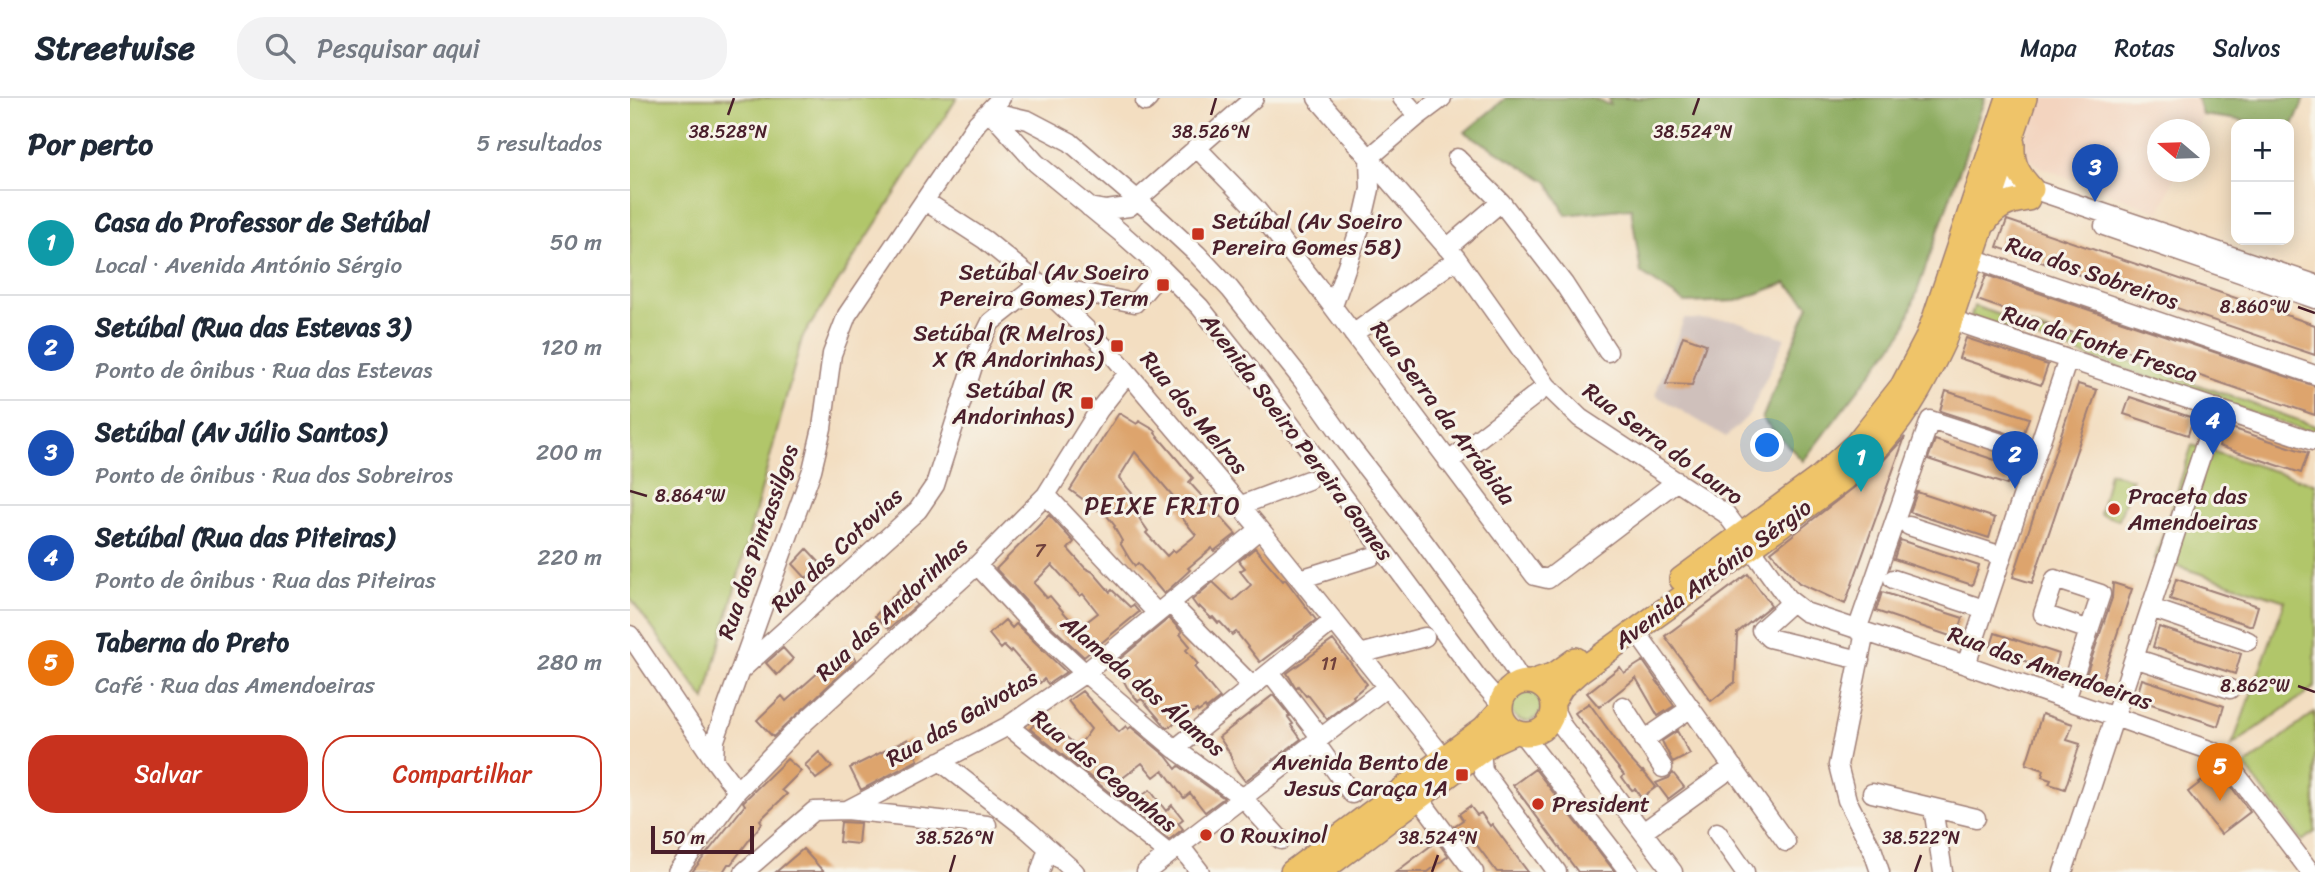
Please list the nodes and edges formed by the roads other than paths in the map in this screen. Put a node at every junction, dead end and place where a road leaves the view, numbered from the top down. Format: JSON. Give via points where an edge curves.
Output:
{"nodes":[{"id":1,"x":1254,"y":98,"type":"edge"},
{"id":2,"x":1317,"y":98,"type":"edge"},
{"id":3,"x":1402,"y":98,"type":"edge"},
{"id":4,"x":1442,"y":98,"type":"edge"},
{"id":5,"x":2008,"y":98,"type":"edge"},
{"id":6,"x":2025,"y":98,"type":"edge"},
{"id":7,"x":995,"y":104,"type":"edge"},
{"id":8,"x":1418,"y":116,"type":"junction"},
{"id":9,"x":2014,"y":134,"type":"junction"},
{"id":10,"x":1070,"y":142,"type":"junction"},
{"id":11,"x":1196,"y":147,"type":"junction"},
{"id":12,"x":1369,"y":158,"type":"junction"},
{"id":13,"x":1457,"y":158,"type":"dead end"},
{"id":14,"x":1045,"y":171,"type":"junction"},
{"id":15,"x":1989,"y":181,"type":"junction"},
{"id":16,"x":2030,"y":194,"type":"junction"},
{"id":17,"x":925,"y":201,"type":"junction"},
{"id":18,"x":1138,"y":201,"type":"junction"},
{"id":19,"x":1501,"y":202,"type":"junction"},
{"id":20,"x":1087,"y":207,"type":"junction"},
{"id":21,"x":1983,"y":226,"type":"junction"},
{"id":22,"x":1452,"y":253,"type":"junction"},
{"id":23,"x":1972,"y":258,"type":"junction"},
{"id":24,"x":1164,"y":270,"type":"junction"},
{"id":25,"x":1039,"y":284,"type":"junction"},
{"id":26,"x":2315,"y":284,"type":"edge"},
{"id":27,"x":2315,"y":299,"type":"edge"},
{"id":28,"x":1334,"y":306,"type":"junction"},
{"id":29,"x":1951,"y":320,"type":"junction"},
{"id":30,"x":1353,"y":334,"type":"junction"},
{"id":31,"x":1608,"y":352,"type":"dead end"},
{"id":32,"x":2068,"y":359,"type":"junction"},
{"id":33,"x":1128,"y":373,"type":"junction"},
{"id":34,"x":2315,"y":375,"type":"edge"},
{"id":35,"x":1547,"y":386,"type":"junction"},
{"id":36,"x":2217,"y":408,"type":"junction"},
{"id":37,"x":2313,"y":441,"type":"dead end"},
{"id":38,"x":2036,"y":454,"type":"junction"},
{"id":39,"x":1448,"y":462,"type":"junction"},
{"id":40,"x":1308,"y":480,"type":"dead end"},
{"id":41,"x":1677,"y":481,"type":"junction"},
{"id":42,"x":1046,"y":495,"type":"junction"},
{"id":43,"x":1239,"y":506,"type":"junction"},
{"id":44,"x":1909,"y":526,"type":"dead end"},
{"id":45,"x":1260,"y":529,"type":"junction"},
{"id":46,"x":1746,"y":541,"type":"junction"},
{"id":47,"x":2002,"y":556,"type":"junction"},
{"id":48,"x":1371,"y":557,"type":"dead end"},
{"id":49,"x":977,"y":565,"type":"junction"},
{"id":50,"x":1300,"y":579,"type":"junction"},
{"id":51,"x":1893,"y":579,"type":"dead end"},
{"id":52,"x":1792,"y":602,"type":"junction"},
{"id":53,"x":763,"y":605,"type":"junction"},
{"id":54,"x":1164,"y":608,"type":"junction"},
{"id":55,"x":2151,"y":608,"type":"junction"},
{"id":56,"x":1984,"y":609,"type":"junction"},
{"id":57,"x":1333,"y":621,"type":"junction"},
{"id":58,"x":794,"y":624,"type":"junction"},
{"id":59,"x":1635,"y":630,"type":"junction"},
{"id":60,"x":2089,"y":630,"type":"dead end"},
{"id":61,"x":1861,"y":631,"type":"junction"},
{"id":62,"x":630,"y":635,"type":"edge"},
{"id":63,"x":1424,"y":637,"type":"dead end"},
{"id":64,"x":2249,"y":640,"type":"dead end"},
{"id":65,"x":1360,"y":654,"type":"junction"},
{"id":66,"x":2134,"y":658,"type":"junction"},
{"id":67,"x":1860,"y":660,"type":"junction"},
{"id":68,"x":1966,"y":665,"type":"junction"},
{"id":69,"x":1270,"y":671,"type":"junction"},
{"id":70,"x":739,"y":673,"type":"junction"},
{"id":71,"x":1085,"y":673,"type":"junction"},
{"id":72,"x":1527,"y":682,"type":"junction"},
{"id":73,"x":1252,"y":686,"type":"junction"},
{"id":74,"x":1387,"y":687,"type":"junction"},
{"id":75,"x":2230,"y":690,"type":"dead end"},
{"id":76,"x":2066,"y":700,"type":"junction"},
{"id":77,"x":1553,"y":705,"type":"junction"},
{"id":78,"x":1501,"y":706,"type":"junction"},
{"id":79,"x":1623,"y":706,"type":"dead end"},
{"id":80,"x":1691,"y":708,"type":"junction"},
{"id":81,"x":2114,"y":716,"type":"junction"},
{"id":82,"x":1008,"y":726,"type":"junction"},
{"id":83,"x":1519,"y":733,"type":"junction"},
{"id":84,"x":1318,"y":740,"type":"junction"},
{"id":85,"x":1644,"y":740,"type":"junction"},
{"id":86,"x":1175,"y":749,"type":"junction"},
{"id":87,"x":1481,"y":751,"type":"junction"},
{"id":88,"x":1444,"y":758,"type":"junction"},
{"id":89,"x":714,"y":760,"type":"junction"},
{"id":90,"x":940,"y":761,"type":"junction"},
{"id":91,"x":1733,"y":767,"type":"junction"},
{"id":92,"x":1663,"y":768,"type":"dead end"},
{"id":93,"x":737,"y":791,"type":"junction"},
{"id":94,"x":1872,"y":793,"type":"dead end"},
{"id":95,"x":1352,"y":794,"type":"dead end"},
{"id":96,"x":1242,"y":798,"type":"junction"},
{"id":97,"x":1419,"y":798,"type":"junction"},
{"id":98,"x":1933,"y":808,"type":"junction"},
{"id":99,"x":847,"y":810,"type":"junction"},
{"id":100,"x":1976,"y":818,"type":"dead end"},
{"id":101,"x":988,"y":825,"type":"dead end"},
{"id":102,"x":1643,"y":832,"type":"junction"},
{"id":103,"x":1717,"y":832,"type":"dead end"},
{"id":104,"x":1281,"y":840,"type":"dead end"},
{"id":105,"x":1786,"y":842,"type":"dead end"},
{"id":106,"x":1048,"y":848,"type":"junction"},
{"id":107,"x":1175,"y":850,"type":"junction"},
{"id":108,"x":2310,"y":869,"type":"edge"},
{"id":109,"x":1468,"y":870,"type":"edge"},
{"id":110,"x":677,"y":872,"type":"edge"},
{"id":111,"x":744,"y":872,"type":"edge"},
{"id":112,"x":1040,"y":872,"type":"edge"},
{"id":113,"x":1075,"y":872,"type":"edge"},
{"id":114,"x":1146,"y":872,"type":"edge"},
{"id":115,"x":1200,"y":872,"type":"edge"},
{"id":116,"x":1292,"y":872,"type":"edge"},
{"id":117,"x":1320,"y":872,"type":"edge"},
{"id":118,"x":1557,"y":872,"type":"edge"},
{"id":119,"x":1629,"y":872,"type":"edge"},
{"id":120,"x":1673,"y":872,"type":"edge"},
{"id":121,"x":1745,"y":872,"type":"edge"},
{"id":122,"x":1880,"y":872,"type":"edge"},
{"id":123,"x":1943,"y":872,"type":"edge"},
{"id":124,"x":2063,"y":872,"type":"edge"}],
"edges":[{"from":1,"to":11,"type":"street"},
{"from":2,"to":12,"type":"street","name":"Rua Serra do Louro"},
{"from":3,"to":8,"type":"street"},
{"from":4,"to":8,"type":"street"},
{"from":5,"to":15,"type":"main road"},
{"from":6,"to":9,"type":"main road"},
{"from":7,"to":10,"type":"street","name":"Avenida Soeiro Pereira Gomes"},
{"from":7,"to":14,"type":"street","name":"Avenida Soeiro Pereira Gomes"},
{"from":7,"to":17,"type":"street","name":"Rua dos Pintassilgos","via":[[977,122]]},
{"from":8,"to":12,"type":"street"},
{"from":9,"to":15,"type":"main road"},
{"from":9,"to":16,"type":"main road","via":[[2012,158]]},
{"from":10,"to":14,"type":"street","via":[[1048,139],[1041,143],[1038,151]]},
{"from":10,"to":18,"type":"street","name":"Avenida Soeiro Pereira Gomes"},
{"from":11,"to":18,"type":"street"},
{"from":11,"to":28,"type":"street","name":"Rua Serra da Arrábida","via":[[1256,210]]},
{"from":12,"to":22,"type":"street","name":"Rua Serra do Louro"},
{"from":12,"to":28,"type":"street","via":[[1370,189]]},
{"from":13,"to":19,"type":"street"},
{"from":14,"to":20,"type":"street","name":"Avenida Soeiro Pereira Gomes"},
{"from":15,"to":16,"type":"street"},
{"from":15,"to":21,"type":"main road","name":"Avenida António Sérgio"},
{"from":15,"to":46,"type":"main road","name":"Avenida António Sérgio","via":[[1926,340],[1902,386],[1838,460]]},
{"from":16,"to":21,"type":"main road","via":[[1999,208]]},
{"from":16,"to":26,"type":"street"},
{"from":16,"to":27,"type":"street"},
{"from":17,"to":25,"type":"street","name":"Rua dos Melros","via":[[985,240]]},
{"from":17,"to":53,"type":"street","name":"Rua dos Pintassilgos","via":[[846,315],[832,354],[812,470]]},
{"from":18,"to":20,"type":"street","via":[[1120,209]]},
{"from":18,"to":72,"type":"street","name":"Avenida Soeiro Pereira Gomes","via":[[1230,289]]},
{"from":19,"to":22,"type":"street"},
{"from":19,"to":31,"type":"street","via":[[1564,284]]},
{"from":20,"to":24,"type":"street","name":"Avenida Soeiro Pereira Gomes"},
{"from":21,"to":23,"type":"main road","name":"Avenida António Sérgio"},
{"from":22,"to":30,"type":"street"},
{"from":22,"to":35,"type":"street","name":"Rua Serra do Louro"},
{"from":23,"to":29,"type":"main road","name":"Avenida António Sérgio"},
{"from":23,"to":34,"type":"street","name":"Rua dos Sobreiros"},
{"from":24,"to":25,"type":"street","via":[[1135,303]]},
{"from":24,"to":78,"type":"street","name":"Avenida Soeiro Pereira Gomes","via":[[1251,371]]},
{"from":25,"to":33,"type":"street","name":"Rua dos Melros"},
{"from":25,"to":58,"type":"street","name":"Rua das Cotovias","via":[[991,322],[979,344],[935,485],[918,510]]},
{"from":28,"to":30,"type":"street","name":"Rua Serra da Arrábida"},
{"from":29,"to":32,"type":"street","name":"Rua da Fonte Fresca"},
{"from":29,"to":46,"type":"main road","name":"Avenida António Sérgio","via":[[1927,379],[1883,442],[1856,469]]},
{"from":30,"to":39,"type":"street","name":"Rua Serra da Arrábida"},
{"from":32,"to":36,"type":"street","name":"Rua da Fonte Fresca"},
{"from":32,"to":38,"type":"street"},
{"from":33,"to":42,"type":"street","name":"Rua das Andorinhas"},
{"from":33,"to":43,"type":"street","name":"Rua dos Melros"},
{"from":35,"to":39,"type":"street"},
{"from":35,"to":41,"type":"street","name":"Rua Serra do Louro","via":[[1580,418]]},
{"from":36,"to":37,"type":"street","name":"Rua da Fonte Fresca"},
{"from":36,"to":55,"type":"street"},
{"from":38,"to":47,"type":"street"},
{"from":38,"to":61,"type":"street","via":[[1930,420]]},
{"from":39,"to":41,"type":"street","name":"Rua Serra da Arrábida","via":[[1535,576],[1548,579]]},
{"from":40,"to":43,"type":"street"},
{"from":41,"to":46,"type":"street","name":"Rua Serra do Louro","via":[[1726,514]]},
{"from":42,"to":49,"type":"street","name":"Rua das Andorinhas"},
{"from":42,"to":54,"type":"street"},
{"from":43,"to":45,"type":"street","name":"Rua dos Melros"},
{"from":44,"to":47,"type":"street"},
{"from":45,"to":50,"type":"street","name":"Rua dos Melros"},
{"from":45,"to":54,"type":"street","name":"Rua das Gaivotas"},
{"from":46,"to":52,"type":"street","name":"Rua das Amendoeiras"},
{"from":46,"to":59,"type":"main road","name":"Avenida António Sérgio"},
{"from":46,"to":72,"type":"main road","name":"Avenida António Sérgio","via":[[1555,674]]},
{"from":47,"to":56,"type":"street"},
{"from":48,"to":50,"type":"street"},
{"from":49,"to":71,"type":"street","name":"Alameda dos Álamos"},
{"from":49,"to":93,"type":"street","name":"Rua das Andorinhas","via":[[795,731]]},
{"from":50,"to":57,"type":"street","name":"Rua dos Melros"},
{"from":51,"to":56,"type":"street"},
{"from":52,"to":61,"type":"street","name":"Rua das Amendoeiras","via":[[1805,612]]},
{"from":52,"to":67,"type":"street","via":[[1761,630],[1769,638]]},
{"from":53,"to":58,"type":"street","via":[[764,617],[771,625]]},
{"from":53,"to":70,"type":"street","name":"Rua dos Pintassilgos"},
{"from":54,"to":71,"type":"street","name":"Rua das Gaivotas"},
{"from":54,"to":73,"type":"street"},
{"from":55,"to":64,"type":"street"},
{"from":55,"to":66,"type":"street"},
{"from":56,"to":68,"type":"street"},
{"from":57,"to":65,"type":"street","name":"Rua dos Melros"},
{"from":57,"to":69,"type":"street"},
{"from":58,"to":70,"type":"street","name":"Rua das Cotovias"},
{"from":59,"to":77,"type":"main road","name":"Avenida António Sérgio","via":[[1562,687]]},
{"from":59,"to":80,"type":"street"},
{"from":60,"to":76,"type":"street"},
{"from":61,"to":67,"type":"street"},
{"from":61,"to":68,"type":"street","name":"Rua das Amendoeiras"},
{"from":62,"to":89,"type":"street"},
{"from":63,"to":65,"type":"street"},
{"from":65,"to":74,"type":"street","name":"Rua dos Melros"},
{"from":66,"to":75,"type":"street"},
{"from":66,"to":81,"type":"street"},
{"from":67,"to":122,"type":"street","via":[[1838,765],[1847,800]]},
{"from":68,"to":76,"type":"street","name":"Rua das Amendoeiras"},
{"from":69,"to":73,"type":"street"},
{"from":69,"to":84,"type":"street"},
{"from":70,"to":89,"type":"street","name":"Rua dos Pintassilgos","via":[[715,740]]},
{"from":71,"to":82,"type":"street","name":"Rua das Gaivotas"},
{"from":71,"to":86,"type":"street","name":"Alameda dos Álamos"},
{"from":72,"to":77,"type":"main road","name":"Avenida Soeiro Pereira Gomes","via":[[1541,686]]},
{"from":72,"to":78,"type":"main road","via":[[1507,691]]},
{"from":73,"to":86,"type":"street"},
{"from":74,"to":84,"type":"street"},
{"from":74,"to":88,"type":"street","name":"Rua dos Melros"},
{"from":76,"to":81,"type":"street","name":"Rua das Amendoeiras"},
{"from":77,"to":83,"type":"main road","via":[[1552,718],[1540,732]]},
{"from":77,"to":102,"type":"street","name":"Avenida Soeiro Pereira Gomes","via":[[1563,727]]},
{"from":78,"to":83,"type":"main road","name":"Avenida Soeiro Pereira Gomes","via":[[1502,718]]},
{"from":78,"to":88,"type":"main road","via":[[1484,728]]},
{"from":79,"to":85,"type":"street"},
{"from":80,"to":85,"type":"street"},
{"from":80,"to":91,"type":"street"},
{"from":81,"to":108,"type":"street","name":"Rua das Amendoeiras","via":[[2215,752]]},
{"from":81,"to":124,"type":"street"},
{"from":82,"to":90,"type":"street","name":"Rua das Gaivotas"},
{"from":82,"to":107,"type":"street","name":"Rua das Cegonhas"},
{"from":83,"to":87,"type":"main road"},
{"from":83,"to":119,"type":"street","name":"Avenida Soeiro Pereira Gomes"},
{"from":84,"to":95,"type":"street"},
{"from":84,"to":96,"type":"street"},
{"from":85,"to":92,"type":"street"},
{"from":86,"to":96,"type":"street","name":"Alameda dos Álamos"},
{"from":87,"to":97,"type":"main road"},
{"from":87,"to":118,"type":"street","via":[[1483,771]]},
{"from":88,"to":116,"type":"main road"},
{"from":89,"to":93,"type":"street"},
{"from":90,"to":99,"type":"street","name":"Rua das Gaivotas"},
{"from":90,"to":106,"type":"street"},
{"from":91,"to":102,"type":"street"},
{"from":91,"to":105,"type":"street"},
{"from":93,"to":110,"type":"street","name":"Rua das Andorinhas"},
{"from":94,"to":98,"type":"street"},
{"from":96,"to":104,"type":"street","name":"Alameda dos Álamos"},
{"from":96,"to":107,"type":"street"},
{"from":97,"to":109,"type":"street"},
{"from":97,"to":117,"type":"main road"},
{"from":98,"to":100,"type":"street"},
{"from":98,"to":123,"type":"street"},
{"from":99,"to":101,"type":"street"},
{"from":99,"to":111,"type":"street","name":"Rua das Gaivotas","via":[[814,811]]},
{"from":102,"to":120,"type":"street","name":"Avenida Soeiro Pereira Gomes"},
{"from":103,"to":121,"type":"street"},
{"from":106,"to":112,"type":"street"},
{"from":106,"to":113,"type":"street"},
{"from":107,"to":114,"type":"street"},
{"from":107,"to":115,"type":"street","name":"Rua das Cegonhas"}]}
